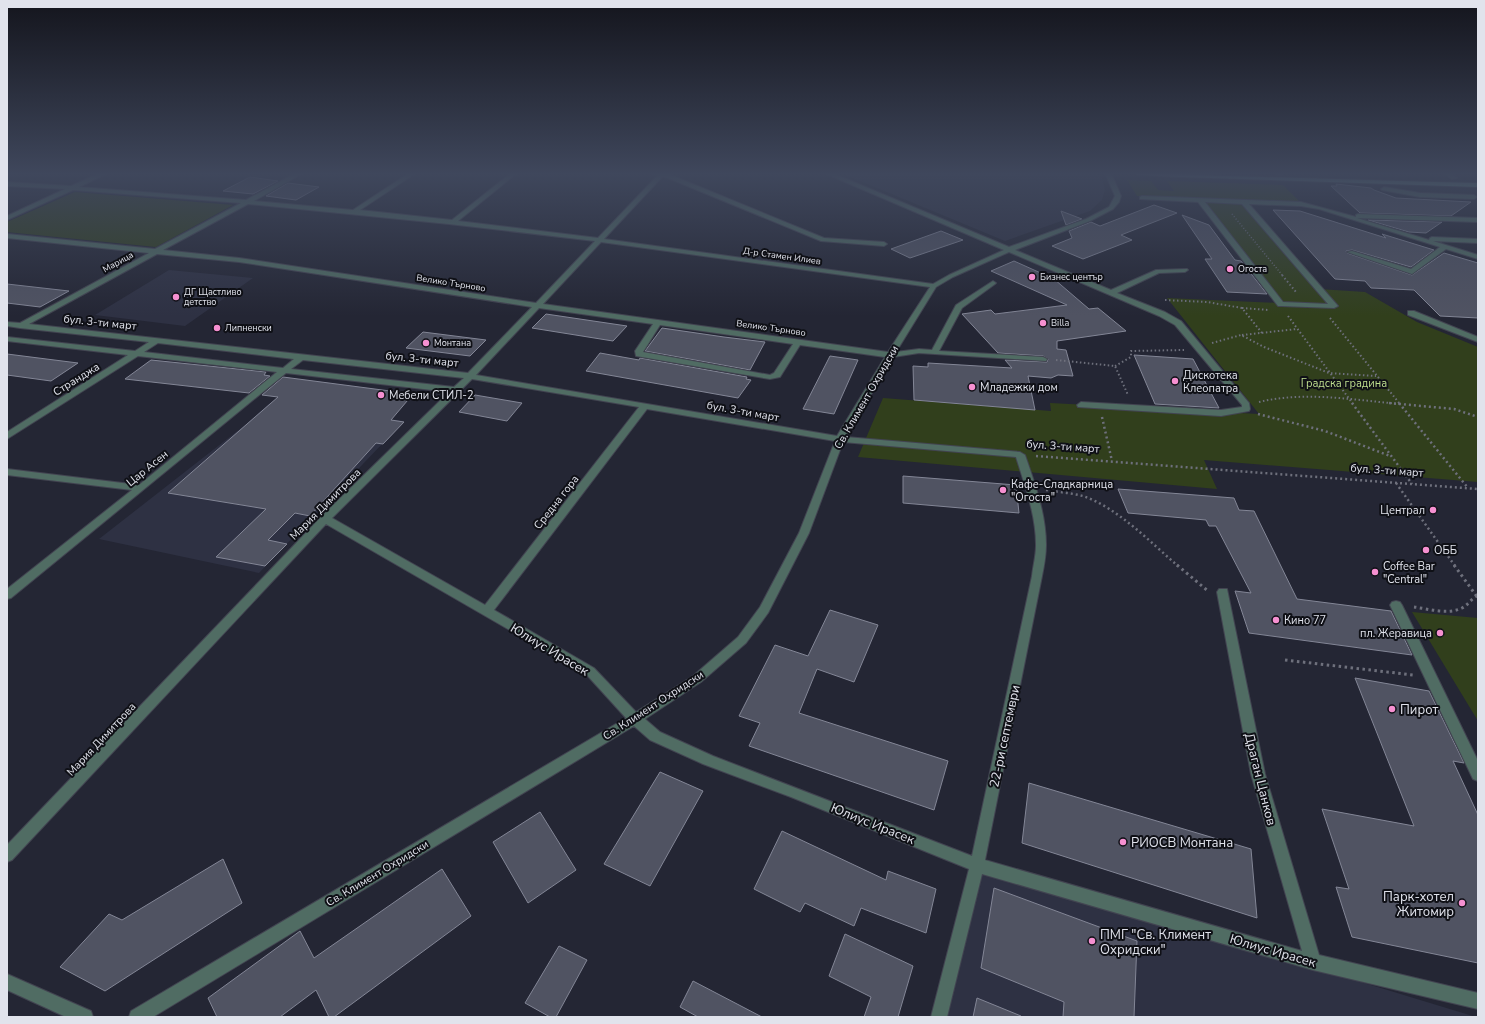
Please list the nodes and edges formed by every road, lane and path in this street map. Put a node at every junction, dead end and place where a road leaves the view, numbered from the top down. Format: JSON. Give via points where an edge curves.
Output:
{"nodes":[{"id":1,"x":213,"y":221,"type":"edge"},
{"id":2,"x":430,"y":221,"type":"edge"},
{"id":3,"x":455,"y":221,"type":"edge"},
{"id":4,"x":615,"y":221,"type":"edge"},
{"id":5,"x":776,"y":221,"type":"edge"},
{"id":6,"x":940,"y":221,"type":"edge"},
{"id":7,"x":1086,"y":221,"type":"edge"},
{"id":8,"x":1216,"y":221,"type":"edge"},
{"id":9,"x":1237,"y":221,"type":"edge"},
{"id":10,"x":1260,"y":221,"type":"edge"},
{"id":11,"x":1362,"y":221,"type":"edge"},
{"id":12,"x":452,"y":223,"type":"junction"},
{"id":13,"x":7,"y":236,"type":"edge"},
{"id":14,"x":1416,"y":238,"type":"junction"},
{"id":15,"x":598,"y":240,"type":"junction"},
{"id":16,"x":1478,"y":241,"type":"edge"},
{"id":17,"x":884,"y":244,"type":"dead end"},
{"id":18,"x":1445,"y":247,"type":"junction"},
{"id":19,"x":1008,"y":250,"type":"junction"},
{"id":20,"x":157,"y":251,"type":"junction"},
{"id":21,"x":1350,"y":252,"type":"dead end"},
{"id":22,"x":1478,"y":257,"type":"edge"},
{"id":23,"x":1185,"y":270,"type":"dead end"},
{"id":24,"x":993,"y":283,"type":"dead end"},
{"id":25,"x":934,"y":286,"type":"junction"},
{"id":26,"x":1113,"y":292,"type":"junction"},
{"id":27,"x":1163,"y":300,"type":"dead end"},
{"id":28,"x":1281,"y":304,"type":"junction"},
{"id":29,"x":538,"y":305,"type":"junction"},
{"id":30,"x":1306,"y":305,"type":"junction"},
{"id":31,"x":1321,"y":306,"type":"junction"},
{"id":32,"x":1242,"y":308,"type":"junction"},
{"id":33,"x":1285,"y":311,"type":"junction"},
{"id":34,"x":1411,"y":313,"type":"dead end"},
{"id":35,"x":658,"y":322,"type":"junction"},
{"id":36,"x":21,"y":325,"type":"junction"},
{"id":37,"x":9,"y":327,"type":"edge"},
{"id":38,"x":1297,"y":329,"type":"junction"},
{"id":39,"x":1262,"y":333,"type":"junction"},
{"id":40,"x":1242,"y":336,"type":"junction"},
{"id":41,"x":7,"y":339,"type":"edge"},
{"id":42,"x":1478,"y":340,"type":"edge"},
{"id":43,"x":156,"y":341,"type":"junction"},
{"id":44,"x":798,"y":341,"type":"junction"},
{"id":45,"x":1198,"y":347,"type":"junction"},
{"id":46,"x":934,"y":353,"type":"junction"},
{"id":47,"x":137,"y":354,"type":"junction"},
{"id":48,"x":891,"y":355,"type":"junction"},
{"id":49,"x":301,"y":357,"type":"junction"},
{"id":50,"x":1043,"y":359,"type":"joint"},
{"id":51,"x":1115,"y":366,"type":"junction"},
{"id":52,"x":285,"y":371,"type":"junction"},
{"id":53,"x":1329,"y":373,"type":"junction"},
{"id":54,"x":470,"y":376,"type":"junction"},
{"id":55,"x":1376,"y":376,"type":"junction"},
{"id":56,"x":455,"y":390,"type":"junction"},
{"id":57,"x":1348,"y":399,"type":"junction"},
{"id":58,"x":1399,"y":404,"type":"junction"},
{"id":59,"x":1081,"y":405,"type":"dead end"},
{"id":60,"x":1246,"y":405,"type":"junction"},
{"id":61,"x":645,"y":406,"type":"junction"},
{"id":62,"x":1099,"y":406,"type":"junction"},
{"id":63,"x":1134,"y":408,"type":"junction"},
{"id":64,"x":1238,"y":412,"type":"junction"},
{"id":65,"x":1478,"y":417,"type":"edge"},
{"id":66,"x":7,"y":436,"type":"edge"},
{"id":67,"x":840,"y":439,"type":"junction"},
{"id":68,"x":1020,"y":454,"type":"junction"},
{"id":69,"x":1391,"y":456,"type":"junction"},
{"id":70,"x":1112,"y":461,"type":"junction"},
{"id":71,"x":7,"y":472,"type":"edge"},
{"id":72,"x":1395,"y":483,"type":"junction"},
{"id":73,"x":1412,"y":484,"type":"junction"},
{"id":74,"x":141,"y":488,"type":"junction"},
{"id":75,"x":1031,"y":488,"type":"junction"},
{"id":76,"x":1468,"y":488,"type":"junction"},
{"id":77,"x":1478,"y":489,"type":"edge"},
{"id":78,"x":325,"y":519,"type":"junction"},
{"id":79,"x":7,"y":595,"type":"edge"},
{"id":80,"x":1478,"y":597,"type":"edge"},
{"id":81,"x":1224,"y":599,"type":"joint"},
{"id":82,"x":1396,"y":605,"type":"joint"},
{"id":83,"x":486,"y":612,"type":"junction"},
{"id":84,"x":1285,"y":660,"type":"dead end"},
{"id":85,"x":1431,"y":678,"type":"junction"},
{"id":86,"x":635,"y":719,"type":"junction"},
{"id":87,"x":1478,"y":775,"type":"edge"},
{"id":88,"x":7,"y":855,"type":"edge"},
{"id":89,"x":977,"y":865,"type":"junction"},
{"id":90,"x":1313,"y":962,"type":"junction"},
{"id":91,"x":7,"y":982,"type":"edge"},
{"id":92,"x":1478,"y":1001,"type":"edge"},
{"id":93,"x":85,"y":1017,"type":"edge"},
{"id":94,"x":137,"y":1017,"type":"edge"},
{"id":95,"x":939,"y":1017,"type":"edge"}],
"edges":[{"from":1,"to":20,"type":"street","name":"Марица"},
{"from":2,"to":12,"type":"street","name":"Д-р Стамен Илиев"},
{"from":3,"to":12,"type":"street"},
{"from":4,"to":15,"type":"street","name":"Мария Димитрова"},
{"from":5,"to":17,"type":"street","via":[[823,240]]},
{"from":6,"to":19,"type":"street"},
{"from":7,"to":19,"type":"street","name":"Св. Климент Охридски"},
{"from":8,"to":28,"type":"street"},
{"from":9,"to":30,"type":"path"},
{"from":10,"to":31,"type":"street","via":[[1334,306]]},
{"from":11,"to":14,"type":"street"},
{"from":12,"to":15,"type":"street","name":"Д-р Стамен Илиев"},
{"from":13,"to":20,"type":"street","name":"Велико Търново"},
{"from":14,"to":16,"type":"street"},
{"from":14,"to":18,"type":"street"},
{"from":15,"to":25,"type":"street","name":"Д-р Стамен Илиев"},
{"from":15,"to":29,"type":"street","name":"Мария Димитрова"},
{"from":18,"to":21,"type":"street","via":[[1412,272]]},
{"from":18,"to":22,"type":"street"},
{"from":19,"to":25,"type":"street","name":"Св. Климент Охридски"},
{"from":19,"to":26,"type":"street"},
{"from":20,"to":29,"type":"street","name":"Велико Търново","via":[[239,260]]},
{"from":20,"to":36,"type":"street","name":"Марица"},
{"from":23,"to":26,"type":"street","via":[[1158,271]]},
{"from":24,"to":46,"type":"street","via":[[959,307]]},
{"from":25,"to":48,"type":"street","name":"Св. Климент Охридски"},
{"from":26,"to":45,"type":"street","via":[[1178,323]]},
{"from":27,"to":32,"type":"path","via":[[1207,302]]},
{"from":28,"to":30,"type":"street"},
{"from":28,"to":33,"type":"path"},
{"from":29,"to":35,"type":"street","name":"Велико Търново"},
{"from":29,"to":54,"type":"street","name":"Мария Димитрова"},
{"from":30,"to":31,"type":"street"},
{"from":31,"to":55,"type":"path"},
{"from":32,"to":33,"type":"path"},
{"from":32,"to":39,"type":"path"},
{"from":33,"to":38,"type":"path"},
{"from":34,"to":42,"type":"street"},
{"from":35,"to":44,"type":"street","name":"Велико Търново"},
{"from":35,"to":44,"type":"street","via":[[639,354],[770,377],[777,375]]},
{"from":36,"to":37,"type":"street","name":"бул. 3-ти март"},
{"from":36,"to":43,"type":"street","name":"бул. 3-ти март"},
{"from":38,"to":39,"type":"path"},
{"from":38,"to":53,"type":"path"},
{"from":39,"to":40,"type":"path"},
{"from":40,"to":45,"type":"path"},
{"from":40,"to":53,"type":"path"},
{"from":41,"to":47,"type":"street"},
{"from":43,"to":47,"type":"street","name":"Странджа"},
{"from":43,"to":49,"type":"street","name":"бул. 3-ти март"},
{"from":44,"to":48,"type":"street","name":"Велико Търново"},
{"from":45,"to":51,"type":"path","via":[[1190,350],[1131,351],[1131,357]]},
{"from":45,"to":60,"type":"street"},
{"from":46,"to":48,"type":"street","name":"Велико Търново","via":[[920,351]]},
{"from":46,"to":50,"type":"street","name":"Велико Търново"},
{"from":47,"to":52,"type":"street"},
{"from":47,"to":66,"type":"street","name":"Странджа"},
{"from":48,"to":67,"type":"street","name":"Св. Климент Охридски"},
{"from":49,"to":52,"type":"street","name":"Цар Асен"},
{"from":49,"to":54,"type":"street","name":"бул. 3-ти март"},
{"from":50,"to":51,"type":"path"},
{"from":51,"to":63,"type":"path"},
{"from":52,"to":56,"type":"street"},
{"from":52,"to":74,"type":"street","name":"Цар Асен"},
{"from":53,"to":55,"type":"path"},
{"from":53,"to":57,"type":"path"},
{"from":54,"to":56,"type":"street","name":"Мария Димитрова"},
{"from":54,"to":61,"type":"street","name":"бул. 3-ти март"},
{"from":55,"to":58,"type":"path"},
{"from":56,"to":78,"type":"street","name":"Мария Димитрова"},
{"from":57,"to":58,"type":"path"},
{"from":57,"to":60,"type":"path","via":[[1279,397]]},
{"from":57,"to":69,"type":"path"},
{"from":58,"to":65,"type":"path","via":[[1454,409]]},
{"from":58,"to":76,"type":"path"},
{"from":59,"to":62,"type":"street"},
{"from":60,"to":64,"type":"street","via":[[1246,409]]},
{"from":61,"to":67,"type":"street","name":"бул. 3-ти март"},
{"from":61,"to":83,"type":"street","name":"Средна гора"},
{"from":62,"to":63,"type":"street"},
{"from":62,"to":70,"type":"path"},
{"from":63,"to":64,"type":"street"},
{"from":64,"to":69,"type":"path","via":[[1259,414],[1325,431]]},
{"from":67,"to":68,"type":"street","name":"бул. 3-ти март"},
{"from":67,"to":86,"type":"street","name":"Св. Климент Охридски","via":[[804,533],[764,610],[742,640],[697,679]]},
{"from":68,"to":70,"type":"path","name":"бул. 3-ти март"},
{"from":68,"to":75,"type":"street","name":"22-ри септември"},
{"from":69,"to":73,"type":"path"},
{"from":70,"to":72,"type":"path","name":"бул. 3-ти март"},
{"from":71,"to":74,"type":"street"},
{"from":72,"to":73,"type":"path","name":"бул. 3-ти март"},
{"from":72,"to":80,"type":"path"},
{"from":73,"to":76,"type":"path","name":"бул. 3-ти март"},
{"from":74,"to":79,"type":"street","name":"Цар Асен"},
{"from":75,"to":81,"type":"path","via":[[1082,496],[1100,504]]},
{"from":75,"to":89,"type":"street","name":"22-ри септември","via":[[1041,545],[1037,576]]},
{"from":76,"to":77,"type":"path","name":"бул. 3-ти март"},
{"from":78,"to":83,"type":"street","name":"Юлиус Ирасек"},
{"from":78,"to":88,"type":"street","name":"Мария Димитрова"},
{"from":80,"to":82,"type":"path","via":[[1453,611]]},
{"from":81,"to":90,"type":"street","name":"Драган Цанков","via":[[1258,774]]},
{"from":82,"to":85,"type":"street"},
{"from":83,"to":86,"type":"street","name":"Юлиус Ирасек","via":[[590,671]]},
{"from":84,"to":85,"type":"path"},
{"from":85,"to":87,"type":"street"},
{"from":86,"to":89,"type":"street","name":"Юлиус Ирасек","via":[[655,736],[708,760]]},
{"from":86,"to":94,"type":"street","name":"Св. Климент Охридски"},
{"from":89,"to":90,"type":"street","name":"Юлиус Ирасек"},
{"from":89,"to":95,"type":"street","name":"22-ри септември"},
{"from":90,"to":92,"type":"street","name":"Юлиус Ирасек"},
{"from":91,"to":93,"type":"street"}]}
